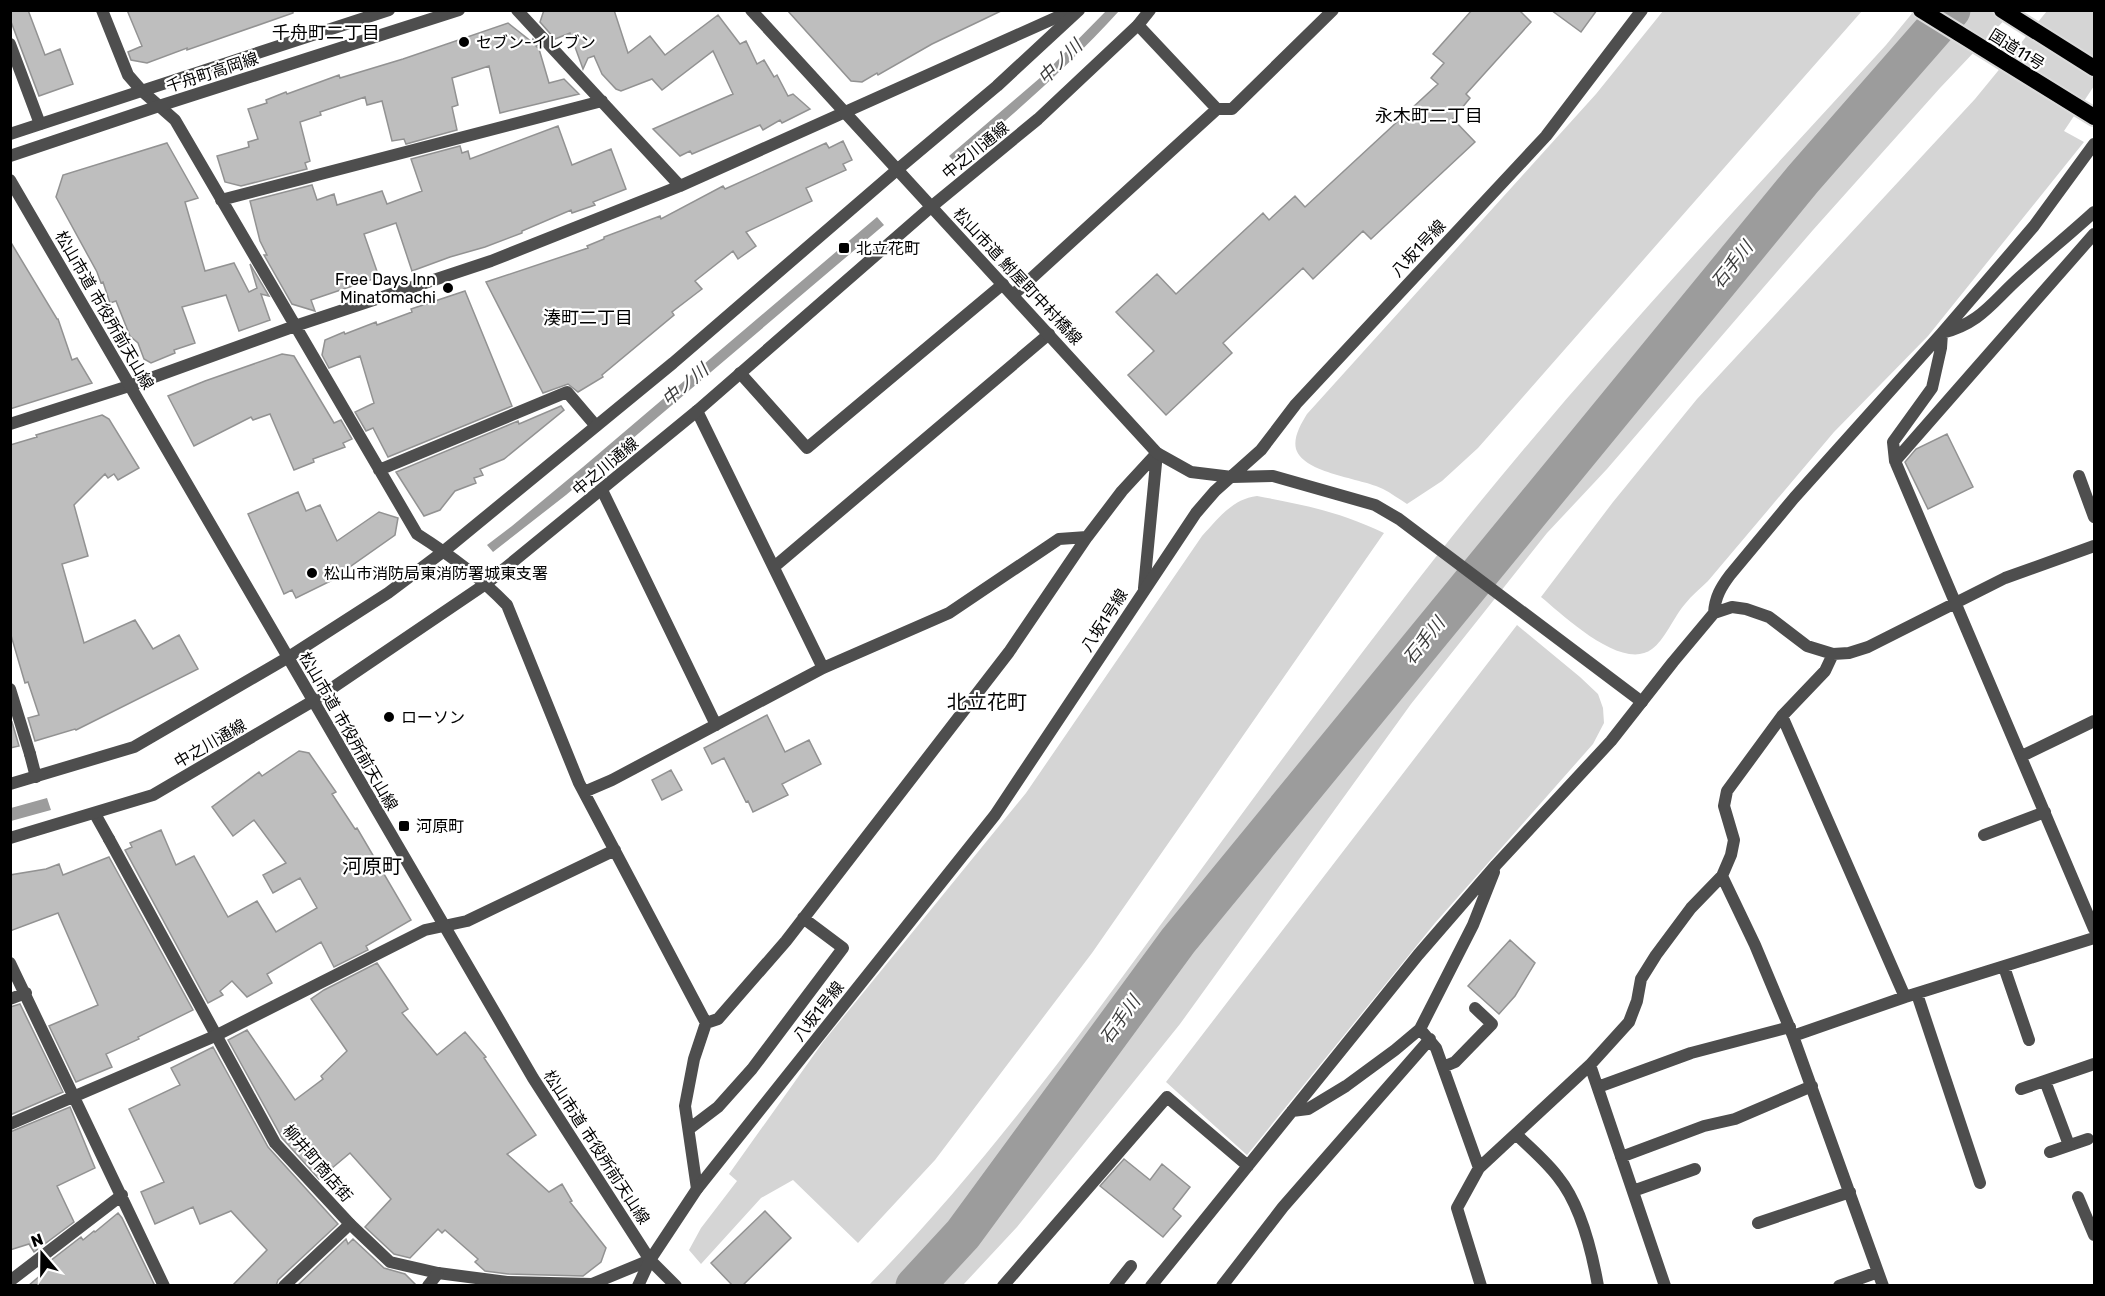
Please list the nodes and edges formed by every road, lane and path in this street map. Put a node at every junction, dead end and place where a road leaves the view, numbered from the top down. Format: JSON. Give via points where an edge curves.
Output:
{"nodes":[{"id":1,"x":102,"y":10,"type":"edge"},
{"id":2,"x":389,"y":10,"type":"edge"},
{"id":3,"x":459,"y":10,"type":"edge"},
{"id":4,"x":517,"y":10,"type":"edge"},
{"id":5,"x":751,"y":10,"type":"edge"},
{"id":6,"x":1073,"y":10,"type":"edge"},
{"id":7,"x":1079,"y":10,"type":"edge"},
{"id":8,"x":1150,"y":10,"type":"edge"},
{"id":9,"x":1333,"y":10,"type":"edge"},
{"id":10,"x":1642,"y":10,"type":"edge"},
{"id":11,"x":1920,"y":10,"type":"edge"},
{"id":12,"x":2002,"y":10,"type":"edge"},
{"id":13,"x":1138,"y":25,"type":"junction"},
{"id":14,"x":10,"y":44,"type":"edge"},
{"id":15,"x":2094,"y":68,"type":"edge"},
{"id":16,"x":142,"y":91,"type":"junction"},
{"id":17,"x":602,"y":100,"type":"junction"},
{"id":18,"x":159,"y":106,"type":"junction"},
{"id":19,"x":1217,"y":109,"type":"junction"},
{"id":20,"x":846,"y":114,"type":"junction"},
{"id":21,"x":2090,"y":115,"type":"edge"},
{"id":22,"x":40,"y":124,"type":"junction"},
{"id":23,"x":10,"y":134,"type":"edge"},
{"id":24,"x":47,"y":144,"type":"junction"},
{"id":25,"x":2094,"y":144,"type":"edge"},
{"id":26,"x":10,"y":156,"type":"edge"},
{"id":27,"x":898,"y":169,"type":"junction"},
{"id":28,"x":10,"y":180,"type":"edge"},
{"id":29,"x":680,"y":186,"type":"junction"},
{"id":30,"x":221,"y":200,"type":"junction"},
{"id":31,"x":931,"y":207,"type":"junction"},
{"id":32,"x":2094,"y":212,"type":"edge"},
{"id":33,"x":2094,"y":234,"type":"edge"},
{"id":34,"x":1003,"y":284,"type":"junction"},
{"id":35,"x":1013,"y":295,"type":"junction"},
{"id":36,"x":295,"y":327,"type":"junction"},
{"id":37,"x":1942,"y":333,"type":"junction"},
{"id":38,"x":1049,"y":334,"type":"junction"},
{"id":39,"x":740,"y":373,"type":"junction"},
{"id":40,"x":129,"y":386,"type":"junction"},
{"id":41,"x":697,"y":411,"type":"junction"},
{"id":42,"x":10,"y":424,"type":"edge"},
{"id":43,"x":596,"y":426,"type":"junction"},
{"id":44,"x":1157,"y":453,"type":"junction"},
{"id":45,"x":1895,"y":461,"type":"junction"},
{"id":46,"x":380,"y":470,"type":"junction"},
{"id":47,"x":2079,"y":476,"type":"dead end"},
{"id":48,"x":1232,"y":477,"type":"junction"},
{"id":49,"x":602,"y":490,"type":"junction"},
{"id":50,"x":2094,"y":517,"type":"edge"},
{"id":51,"x":1087,"y":537,"type":"junction"},
{"id":52,"x":2094,"y":546,"type":"edge"},
{"id":53,"x":444,"y":551,"type":"junction"},
{"id":54,"x":774,"y":567,"type":"junction"},
{"id":55,"x":487,"y":583,"type":"junction"},
{"id":56,"x":1144,"y":588,"type":"junction"},
{"id":57,"x":1956,"y":604,"type":"junction"},
{"id":58,"x":1714,"y":613,"type":"junction"},
{"id":59,"x":1833,"y":654,"type":"junction"},
{"id":60,"x":287,"y":658,"type":"junction"},
{"id":61,"x":823,"y":668,"type":"junction"},
{"id":62,"x":10,"y":689,"type":"edge"},
{"id":63,"x":313,"y":701,"type":"junction"},
{"id":64,"x":1642,"y":702,"type":"junction"},
{"id":65,"x":1782,"y":716,"type":"junction"},
{"id":66,"x":2094,"y":721,"type":"edge"},
{"id":67,"x":716,"y":725,"type":"junction"},
{"id":68,"x":2022,"y":756,"type":"junction"},
{"id":69,"x":36,"y":777,"type":"junction"},
{"id":70,"x":10,"y":784,"type":"edge"},
{"id":71,"x":584,"y":792,"type":"junction"},
{"id":72,"x":2045,"y":812,"type":"junction"},
{"id":73,"x":95,"y":814,"type":"junction"},
{"id":74,"x":1984,"y":835,"type":"dead end"},
{"id":75,"x":10,"y":838,"type":"edge"},
{"id":76,"x":615,"y":850,"type":"junction"},
{"id":77,"x":1496,"y":866,"type":"junction"},
{"id":78,"x":1722,"y":876,"type":"junction"},
{"id":79,"x":803,"y":918,"type":"junction"},
{"id":80,"x":443,"y":926,"type":"junction"},
{"id":81,"x":2094,"y":929,"type":"edge"},
{"id":82,"x":2094,"y":938,"type":"edge"},
{"id":83,"x":10,"y":963,"type":"edge"},
{"id":84,"x":2004,"y":967,"type":"junction"},
{"id":85,"x":26,"y":993,"type":"junction"},
{"id":86,"x":1911,"y":995,"type":"junction"},
{"id":87,"x":10,"y":999,"type":"edge"},
{"id":88,"x":1475,"y":1008,"type":"dead end"},
{"id":89,"x":705,"y":1023,"type":"junction"},
{"id":90,"x":1420,"y":1029,"type":"junction"},
{"id":91,"x":1792,"y":1031,"type":"junction"},
{"id":92,"x":215,"y":1036,"type":"junction"},
{"id":93,"x":1430,"y":1040,"type":"junction"},
{"id":94,"x":2029,"y":1040,"type":"dead end"},
{"id":95,"x":2094,"y":1064,"type":"edge"},
{"id":96,"x":1590,"y":1065,"type":"junction"},
{"id":97,"x":1443,"y":1067,"type":"junction"},
{"id":98,"x":2044,"y":1081,"type":"junction"},
{"id":99,"x":1812,"y":1086,"type":"junction"},
{"id":100,"x":1598,"y":1087,"type":"junction"},
{"id":101,"x":2021,"y":1089,"type":"dead end"},
{"id":102,"x":76,"y":1096,"type":"junction"},
{"id":103,"x":1292,"y":1111,"type":"junction"},
{"id":104,"x":10,"y":1124,"type":"edge"},
{"id":105,"x":689,"y":1129,"type":"junction"},
{"id":106,"x":1516,"y":1134,"type":"junction"},
{"id":107,"x":2088,"y":1139,"type":"dead end"},
{"id":108,"x":2069,"y":1145,"type":"junction"},
{"id":109,"x":2050,"y":1152,"type":"dead end"},
{"id":110,"x":1621,"y":1157,"type":"junction"},
{"id":111,"x":1248,"y":1166,"type":"junction"},
{"id":112,"x":1479,"y":1168,"type":"junction"},
{"id":113,"x":1695,"y":1169,"type":"dead end"},
{"id":114,"x":1980,"y":1183,"type":"dead end"},
{"id":115,"x":697,"y":1189,"type":"junction"},
{"id":116,"x":1633,"y":1191,"type":"junction"},
{"id":117,"x":1850,"y":1192,"type":"junction"},
{"id":118,"x":122,"y":1195,"type":"junction"},
{"id":119,"x":2078,"y":1197,"type":"dead end"},
{"id":120,"x":1758,"y":1223,"type":"dead end"},
{"id":121,"x":350,"y":1224,"type":"junction"},
{"id":122,"x":2094,"y":1235,"type":"edge"},
{"id":123,"x":650,"y":1260,"type":"junction"},
{"id":124,"x":1131,"y":1266,"type":"dead end"},
{"id":125,"x":1878,"y":1272,"type":"junction"},
{"id":126,"x":438,"y":1274,"type":"junction"},
{"id":127,"x":10,"y":1281,"type":"edge"},
{"id":128,"x":506,"y":1284,"type":"edge"},
{"id":129,"x":164,"y":1286,"type":"edge"},
{"id":130,"x":284,"y":1286,"type":"edge"},
{"id":131,"x":428,"y":1286,"type":"edge"},
{"id":132,"x":638,"y":1286,"type":"edge"},
{"id":133,"x":676,"y":1286,"type":"edge"},
{"id":134,"x":1004,"y":1286,"type":"edge"},
{"id":135,"x":1115,"y":1286,"type":"edge"},
{"id":136,"x":1151,"y":1286,"type":"edge"},
{"id":137,"x":1222,"y":1286,"type":"edge"},
{"id":138,"x":1480,"y":1286,"type":"edge"},
{"id":139,"x":1598,"y":1286,"type":"edge"},
{"id":140,"x":1665,"y":1286,"type":"edge"},
{"id":141,"x":1839,"y":1286,"type":"edge"},
{"id":142,"x":1883,"y":1286,"type":"edge"}],
"edges":[{"from":1,"to":16,"type":"street","via":[[128,75]]},
{"from":2,"to":16,"type":"street","name":"千舟町高岡線"},
{"from":3,"to":18,"type":"street","name":"千舟町高岡線"},
{"from":4,"to":17,"type":"street"},
{"from":5,"to":20,"type":"street","name":"松山市道 鮒屋町中村橋線"},
{"from":6,"to":20,"type":"street"},
{"from":7,"to":27,"type":"street"},
{"from":8,"to":13,"type":"street","name":"中之川通線"},
{"from":9,"to":19,"type":"street","via":[[1232,108]]},
{"from":10,"to":48,"type":"street","name":"八坂1号線","via":[[1546,135],[1296,404],[1261,450]]},
{"from":11,"to":21,"type":"highway","name":"国道11号"},
{"from":12,"to":15,"type":"highway","name":"国道11号"},
{"from":13,"to":19,"type":"street"},
{"from":13,"to":31,"type":"street","name":"中之川通線","via":[[1038,119]]},
{"from":14,"to":22,"type":"street"},
{"from":16,"to":18,"type":"street"},
{"from":16,"to":22,"type":"street","name":"千舟町高岡線"},
{"from":17,"to":29,"type":"street"},
{"from":17,"to":30,"type":"street"},
{"from":18,"to":24,"type":"street","name":"千舟町高岡線"},
{"from":18,"to":30,"type":"street","via":[[175,120]]},
{"from":19,"to":35,"type":"street"},
{"from":20,"to":27,"type":"street","name":"松山市道 鮒屋町中村橋線"},
{"from":20,"to":29,"type":"street"},
{"from":22,"to":23,"type":"street","name":"千舟町高岡線"},
{"from":22,"to":24,"type":"street"},
{"from":24,"to":26,"type":"street","name":"千舟町高岡線"},
{"from":25,"to":37,"type":"street","via":[[2034,226]]},
{"from":27,"to":31,"type":"street","name":"松山市道 鮒屋町中村橋線"},
{"from":27,"to":43,"type":"street"},
{"from":28,"to":40,"type":"street","name":"松山市道 市役所前天山線"},
{"from":29,"to":36,"type":"street","via":[[491,261]]},
{"from":30,"to":36,"type":"street"},
{"from":31,"to":34,"type":"street","name":"松山市道 鮒屋町中村橋線"},
{"from":31,"to":39,"type":"street","name":"中之川通線"},
{"from":32,"to":37,"type":"street","via":[[1977,318],[1960,329]]},
{"from":33,"to":45,"type":"street"},
{"from":34,"to":35,"type":"street","name":"松山市道 鮒屋町中村橋線"},
{"from":34,"to":39,"type":"street","via":[[807,448]]},
{"from":35,"to":38,"type":"street","name":"松山市道 鮒屋町中村橋線"},
{"from":36,"to":40,"type":"street"},
{"from":36,"to":46,"type":"street"},
{"from":37,"to":45,"type":"street","via":[[1932,388],[1893,442]]},
{"from":37,"to":58,"type":"street","via":[[1730,575],[1715,600]]},
{"from":38,"to":44,"type":"street","name":"松山市道 鮒屋町中村橋線"},
{"from":38,"to":54,"type":"street"},
{"from":39,"to":41,"type":"street","name":"中之川通線"},
{"from":40,"to":42,"type":"street"},
{"from":40,"to":60,"type":"street","name":"松山市道 市役所前天山線"},
{"from":41,"to":49,"type":"street","name":"中之川通線"},
{"from":41,"to":54,"type":"street"},
{"from":43,"to":46,"type":"street","via":[[567,393]]},
{"from":43,"to":53,"type":"street"},
{"from":44,"to":48,"type":"street","name":"松山市道 鮒屋町中村橋線","via":[[1191,472]]},
{"from":44,"to":51,"type":"street"},
{"from":44,"to":56,"type":"street"},
{"from":45,"to":57,"type":"street"},
{"from":46,"to":53,"type":"street","via":[[417,534]]},
{"from":47,"to":50,"type":"street"},
{"from":48,"to":56,"type":"street","name":"八坂1号線","via":[[1196,513]]},
{"from":48,"to":64,"type":"street","name":"松山市道 鮒屋町中村橋線","via":[[1273,476],[1375,505]]},
{"from":49,"to":55,"type":"street","name":"中之川通線"},
{"from":49,"to":67,"type":"street"},
{"from":51,"to":61,"type":"street","via":[[1059,539],[949,613]]},
{"from":51,"to":79,"type":"street","via":[[1009,652]]},
{"from":52,"to":57,"type":"street","via":[[2005,579]]},
{"from":53,"to":55,"type":"street"},
{"from":53,"to":60,"type":"street","via":[[388,593]]},
{"from":54,"to":61,"type":"street"},
{"from":55,"to":63,"type":"street","name":"中之川通線"},
{"from":55,"to":71,"type":"street","via":[[507,605]]},
{"from":56,"to":115,"type":"street","name":"八坂1号線","via":[[995,815]]},
{"from":57,"to":59,"type":"street","via":[[1868,647]]},
{"from":57,"to":68,"type":"street"},
{"from":58,"to":59,"type":"street","via":[[1732,607],[1754,611],[1769,617],[1807,646]]},
{"from":58,"to":64,"type":"street"},
{"from":59,"to":65,"type":"street","via":[[1825,671]]},
{"from":60,"to":63,"type":"street","name":"松山市道 市役所前天山線"},
{"from":60,"to":69,"type":"street","via":[[134,747]]},
{"from":61,"to":67,"type":"street"},
{"from":62,"to":69,"type":"street"},
{"from":63,"to":73,"type":"street","name":"中之川通線","via":[[153,795]]},
{"from":63,"to":80,"type":"street","name":"松山市道 市役所前天山線"},
{"from":64,"to":77,"type":"street"},
{"from":65,"to":78,"type":"street","via":[[1727,791],[1724,806],[1734,840]]},
{"from":65,"to":86,"type":"street"},
{"from":66,"to":68,"type":"street"},
{"from":67,"to":71,"type":"street"},
{"from":68,"to":72,"type":"street"},
{"from":69,"to":70,"type":"street"},
{"from":71,"to":76,"type":"street"},
{"from":72,"to":74,"type":"street"},
{"from":72,"to":81,"type":"street"},
{"from":73,"to":75,"type":"street","name":"中之川通線"},
{"from":73,"to":92,"type":"street","name":"柳井町商店街"},
{"from":76,"to":80,"type":"street","via":[[467,921]]},
{"from":76,"to":89,"type":"street"},
{"from":77,"to":90,"type":"street","via":[[1473,925]]},
{"from":77,"to":103,"type":"street"},
{"from":78,"to":91,"type":"street"},
{"from":78,"to":96,"type":"street","via":[[1690,908],[1656,956],[1641,979],[1638,1001],[1629,1022]]},
{"from":79,"to":89,"type":"street","via":[[718,1019]]},
{"from":79,"to":105,"type":"street","via":[[843,948],[752,1069],[718,1107]]},
{"from":80,"to":92,"type":"street","via":[[425,930]]},
{"from":80,"to":123,"type":"street","name":"松山市道 市役所前天山線","via":[[533,1078]]},
{"from":82,"to":84,"type":"street"},
{"from":83,"to":85,"type":"street"},
{"from":84,"to":86,"type":"street"},
{"from":84,"to":94,"type":"street"},
{"from":85,"to":87,"type":"street"},
{"from":85,"to":102,"type":"street"},
{"from":86,"to":91,"type":"street"},
{"from":86,"to":114,"type":"street"},
{"from":88,"to":97,"type":"street","via":[[1492,1024],[1455,1062]]},
{"from":89,"to":105,"type":"street","via":[[685,1106]]},
{"from":90,"to":93,"type":"street"},
{"from":90,"to":103,"type":"street","via":[[1346,1086],[1308,1109]]},
{"from":91,"to":99,"type":"street"},
{"from":91,"to":100,"type":"street","via":[[1691,1053]]},
{"from":92,"to":102,"type":"street"},
{"from":92,"to":121,"type":"street","name":"柳井町商店街","via":[[275,1143]]},
{"from":93,"to":97,"type":"street"},
{"from":93,"to":137,"type":"street","via":[[1284,1207]]},
{"from":95,"to":98,"type":"street"},
{"from":96,"to":100,"type":"street"},
{"from":96,"to":106,"type":"street"},
{"from":97,"to":112,"type":"street"},
{"from":98,"to":101,"type":"street"},
{"from":98,"to":108,"type":"street"},
{"from":99,"to":110,"type":"street","via":[[1734,1119],[1704,1125]]},
{"from":99,"to":117,"type":"street"},
{"from":100,"to":110,"type":"street"},
{"from":102,"to":104,"type":"street"},
{"from":102,"to":118,"type":"street"},
{"from":103,"to":111,"type":"street"},
{"from":105,"to":115,"type":"street"},
{"from":106,"to":112,"type":"street"},
{"from":106,"to":139,"type":"street","via":[[1559,1178],[1570,1198],[1581,1222]]},
{"from":107,"to":108,"type":"street"},
{"from":108,"to":109,"type":"street"},
{"from":110,"to":116,"type":"street"},
{"from":111,"to":134,"type":"street","via":[[1167,1097]]},
{"from":111,"to":136,"type":"street"},
{"from":112,"to":138,"type":"street","via":[[1457,1208]]},
{"from":113,"to":116,"type":"street"},
{"from":115,"to":123,"type":"street","name":"八坂1号線"},
{"from":116,"to":140,"type":"street"},
{"from":117,"to":120,"type":"street"},
{"from":117,"to":125,"type":"street"},
{"from":118,"to":127,"type":"street"},
{"from":118,"to":129,"type":"street"},
{"from":119,"to":122,"type":"street"},
{"from":121,"to":126,"type":"street","name":"柳井町商店街","via":[[390,1262]]},
{"from":121,"to":130,"type":"street"},
{"from":123,"to":128,"type":"street","name":"柳井町商店街","via":[[592,1284]]},
{"from":123,"to":132,"type":"street","name":"八坂1号線"},
{"from":123,"to":133,"type":"street","name":"松山市道 市役所前天山線"},
{"from":124,"to":135,"type":"street"},
{"from":125,"to":141,"type":"street"},
{"from":125,"to":142,"type":"street"},
{"from":126,"to":128,"type":"street","name":"柳井町商店街"},
{"from":126,"to":131,"type":"street"}]}
